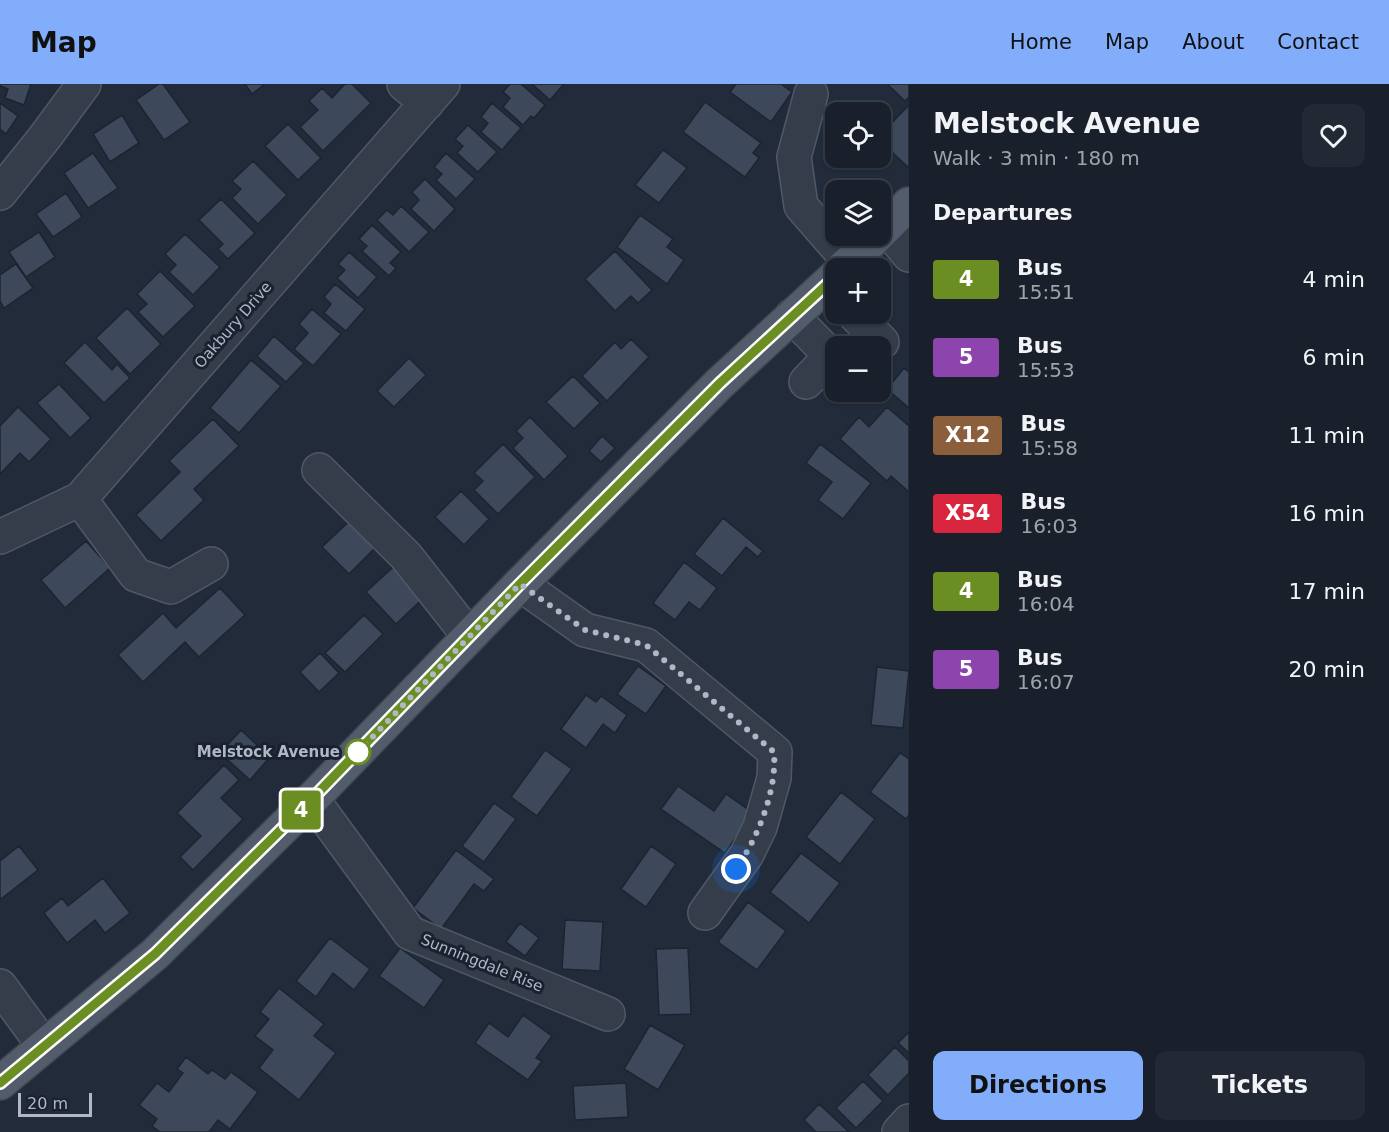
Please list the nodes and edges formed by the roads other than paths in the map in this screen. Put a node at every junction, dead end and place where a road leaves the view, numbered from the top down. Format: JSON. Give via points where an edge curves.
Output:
{"nodes":[{"id":1,"x":84,"y":84,"type":"edge"},
{"id":2,"x":425,"y":90,"type":"edge"},
{"id":3,"x":811,"y":94,"type":"dead end"},
{"id":4,"x":0,"y":193,"type":"edge"},
{"id":5,"x":891,"y":229,"type":"edge"},
{"id":6,"x":868,"y":246,"type":"edge"},
{"id":7,"x":909,"y":255,"type":"edge"},
{"id":8,"x":828,"y":258,"type":"edge"},
{"id":9,"x":857,"y":258,"type":"edge"},
{"id":10,"x":825,"y":289,"type":"edge"},
{"id":11,"x":792,"y":316,"type":"junction"},
{"id":12,"x":864,"y":324,"type":"edge"},
{"id":13,"x":876,"y":336,"type":"edge"},
{"id":14,"x":806,"y":382,"type":"dead end"},
{"id":15,"x":319,"y":470,"type":"dead end"},
{"id":16,"x":80,"y":499,"type":"junction"},
{"id":17,"x":0,"y":537,"type":"edge"},
{"id":18,"x":211,"y":564,"type":"dead end"},
{"id":19,"x":520,"y":584,"type":"junction"},
{"id":20,"x":469,"y":636,"type":"junction"},
{"id":21,"x":312,"y":799,"type":"junction"},
{"id":22,"x":705,"y":913,"type":"dead end"},
{"id":23,"x":0,"y":986,"type":"edge"},
{"id":24,"x":608,"y":1014,"type":"dead end"},
{"id":25,"x":44,"y":1046,"type":"junction"},
{"id":26,"x":0,"y":1083,"type":"edge"},
{"id":27,"x":909,"y":1121,"type":"edge"},
{"id":28,"x":899,"y":1132,"type":"edge"}],
"edges":[{"from":1,"to":4,"type":"street"},
{"from":2,"to":16,"type":"street","name":"Oakbury Drive"},
{"from":3,"to":8,"type":"street","via":[[794,157],[801,206]]},
{"from":5,"to":7,"type":"street"},
{"from":6,"to":9,"type":"main road"},
{"from":10,"to":11,"type":"main road"},
{"from":11,"to":14,"type":"street","via":[[831,356]]},
{"from":11,"to":19,"type":"main road"},
{"from":12,"to":13,"type":"street"},
{"from":15,"to":20,"type":"street","via":[[406,556]]},
{"from":16,"to":17,"type":"street","name":"Oakbury Drive"},
{"from":16,"to":18,"type":"street","via":[[136,575],[171,587]]},
{"from":19,"to":20,"type":"main road"},
{"from":19,"to":22,"type":"street","via":[[585,630],[646,645],[774,752],[774,778],[760,827],[747,854]]},
{"from":20,"to":21,"type":"main road"},
{"from":21,"to":24,"type":"street","name":"Sunningdale Rise","via":[[410,933]]},
{"from":21,"to":25,"type":"main road","via":[[155,954]]},
{"from":23,"to":25,"type":"street"},
{"from":25,"to":26,"type":"main road"},
{"from":27,"to":28,"type":"street"}]}
